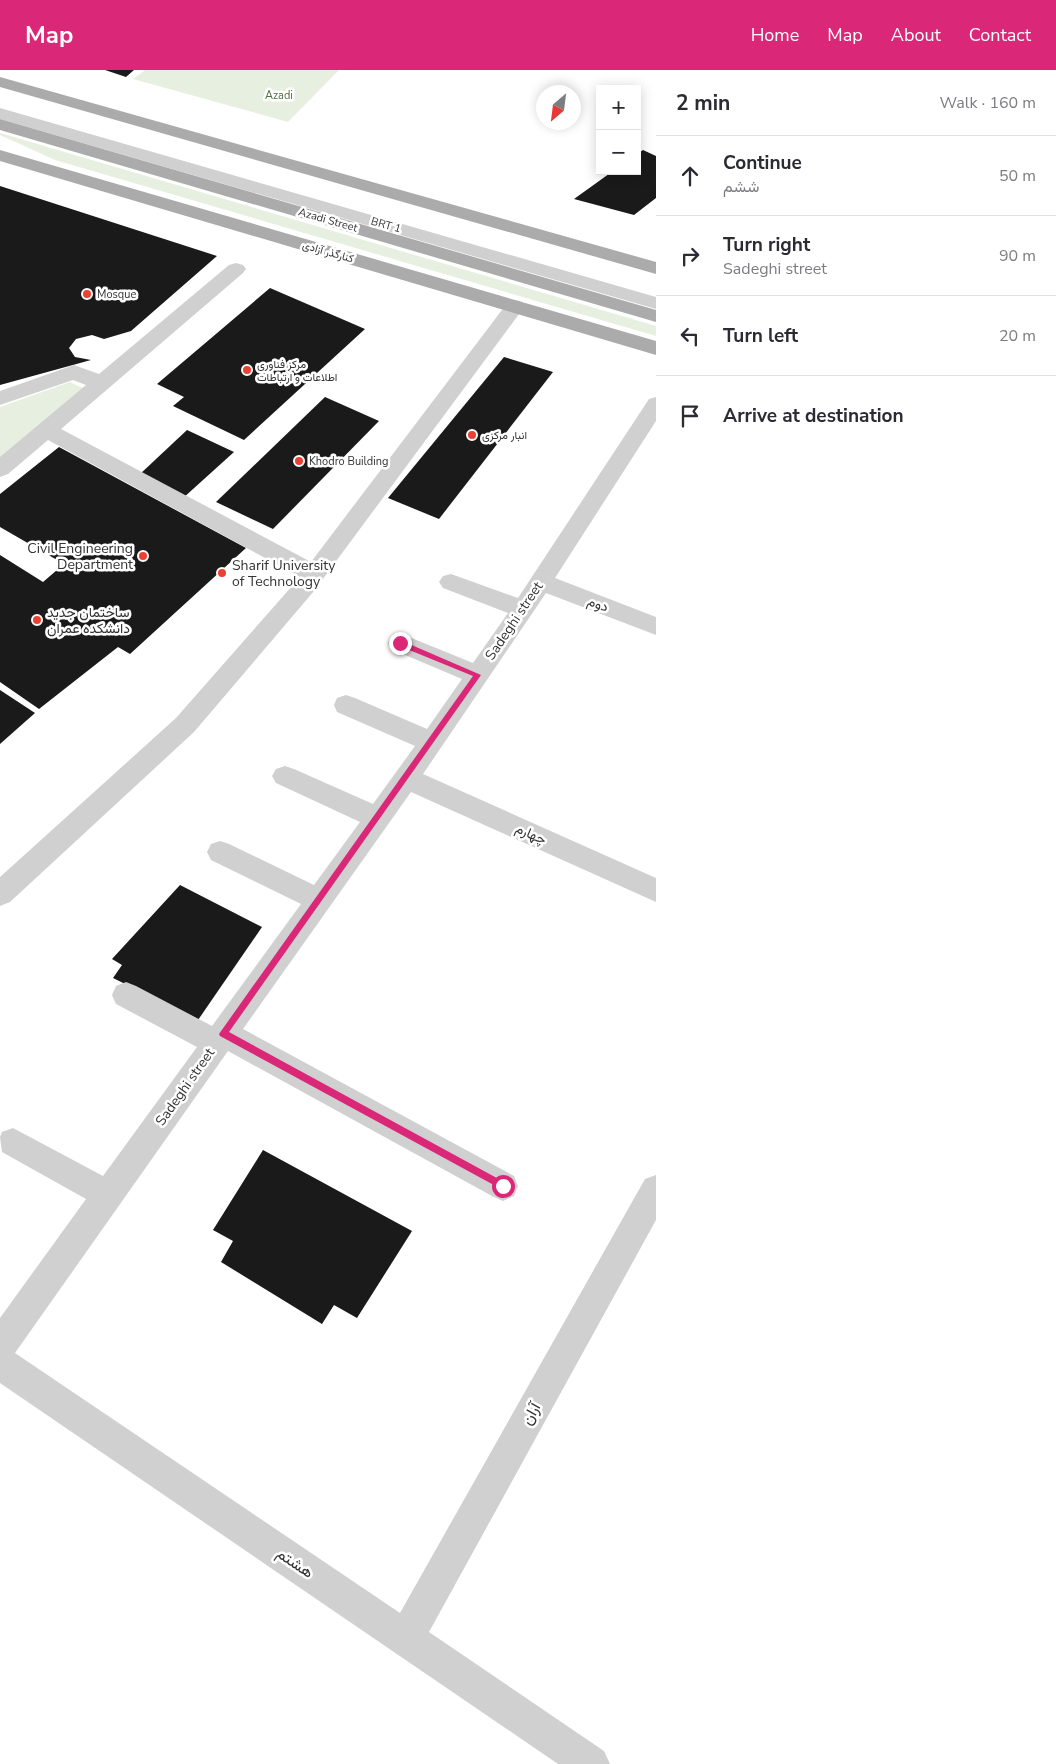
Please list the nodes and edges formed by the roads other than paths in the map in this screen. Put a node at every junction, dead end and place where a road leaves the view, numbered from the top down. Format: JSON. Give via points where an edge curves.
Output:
{"nodes":[{"id":1,"x":0,"y":82,"type":"edge"},
{"id":2,"x":0,"y":101,"type":"edge"},
{"id":3,"x":0,"y":113,"type":"edge"},
{"id":4,"x":0,"y":124,"type":"edge"},
{"id":5,"x":0,"y":136,"type":"edge"},
{"id":6,"x":0,"y":155,"type":"edge"},
{"id":7,"x":93,"y":184,"type":"junction"},
{"id":8,"x":656,"y":268,"type":"edge"},
{"id":9,"x":236,"y":269,"type":"dead end"},
{"id":10,"x":656,"y":288,"type":"edge"},
{"id":11,"x":656,"y":303,"type":"edge"},
{"id":12,"x":515,"y":306,"type":"junction"},
{"id":13,"x":656,"y":316,"type":"edge"},
{"id":14,"x":656,"y":348,"type":"edge"},
{"id":15,"x":102,"y":383,"type":"junction"},
{"id":16,"x":0,"y":398,"type":"edge"},
{"id":17,"x":656,"y":404,"type":"edge"},
{"id":18,"x":46,"y":430,"type":"junction"},
{"id":19,"x":0,"y":469,"type":"edge"},
{"id":20,"x":314,"y":574,"type":"junction"},
{"id":21,"x":451,"y":582,"type":"dead end"},
{"id":22,"x":541,"y":582,"type":"junction"},
{"id":23,"x":522,"y":609,"type":"junction"},
{"id":24,"x":656,"y":626,"type":"edge"},
{"id":25,"x":400,"y":643,"type":"dead end"},
{"id":26,"x":478,"y":675,"type":"junction"},
{"id":27,"x":346,"y":705,"type":"dead end"},
{"id":28,"x":432,"y":742,"type":"junction"},
{"id":29,"x":285,"y":776,"type":"dead end"},
{"id":30,"x":406,"y":778,"type":"junction"},
{"id":31,"x":377,"y":818,"type":"junction"},
{"id":32,"x":220,"y":852,"type":"dead end"},
{"id":33,"x":656,"y":890,"type":"edge"},
{"id":34,"x":0,"y":894,"type":"edge"},
{"id":35,"x":319,"y":900,"type":"junction"},
{"id":36,"x":126,"y":995,"type":"dead end"},
{"id":37,"x":220,"y":1038,"type":"junction"},
{"id":38,"x":13,"y":1142,"type":"dead end"},
{"id":39,"x":503,"y":1186,"type":"dead end"},
{"id":40,"x":656,"y":1190,"type":"edge"},
{"id":41,"x":108,"y":1195,"type":"junction"},
{"id":42,"x":0,"y":1346,"type":"edge"},
{"id":43,"x":0,"y":1362,"type":"edge"},
{"id":44,"x":406,"y":1638,"type":"junction"},
{"id":45,"x":569,"y":1757,"type":"edge"}],
"edges":[{"from":1,"to":8,"type":"main road"},
{"from":2,"to":10,"type":"street","name":"BRT 1"},
{"from":3,"to":11,"type":"street","name":"BRT 1"},
{"from":4,"to":13,"type":"main road","name":"Azadi Street"},
{"from":5,"to":7,"type":"main road"},
{"from":6,"to":7,"type":"main road","name":"کنارگذر آزادی"},
{"from":7,"to":12,"type":"main road","name":"کنارگذر آزادی"},
{"from":9,"to":15,"type":"street"},
{"from":12,"to":14,"type":"main road","name":"کنارگذر آزادی"},
{"from":12,"to":20,"type":"street"},
{"from":15,"to":16,"type":"street","via":[[74,372]]},
{"from":15,"to":18,"type":"street"},
{"from":17,"to":22,"type":"street","name":"Sadeghi street"},
{"from":18,"to":19,"type":"street"},
{"from":18,"to":20,"type":"street"},
{"from":20,"to":34,"type":"street","via":[[185,725]]},
{"from":21,"to":23,"type":"street"},
{"from":22,"to":23,"type":"street","name":"Sadeghi street"},
{"from":22,"to":24,"type":"street","name":"دوم"},
{"from":23,"to":26,"type":"street","name":"Sadeghi street"},
{"from":25,"to":26,"type":"street"},
{"from":26,"to":28,"type":"street","name":"Sadeghi street"},
{"from":27,"to":28,"type":"street"},
{"from":28,"to":30,"type":"street","name":"Sadeghi street"},
{"from":29,"to":31,"type":"street"},
{"from":30,"to":31,"type":"street","name":"Sadeghi street"},
{"from":30,"to":33,"type":"street","name":"چهارم"},
{"from":31,"to":35,"type":"street","name":"Sadeghi street"},
{"from":32,"to":35,"type":"street"},
{"from":35,"to":37,"type":"street","name":"Sadeghi street"},
{"from":36,"to":37,"type":"street"},
{"from":37,"to":39,"type":"street"},
{"from":37,"to":41,"type":"street","name":"Sadeghi street"},
{"from":38,"to":41,"type":"street"},
{"from":40,"to":44,"type":"street","name":"آران"},
{"from":41,"to":42,"type":"street","name":"Sadeghi street"},
{"from":43,"to":44,"type":"street","name":"هشتم"},
{"from":44,"to":45,"type":"street","name":"هشتم"}]}
